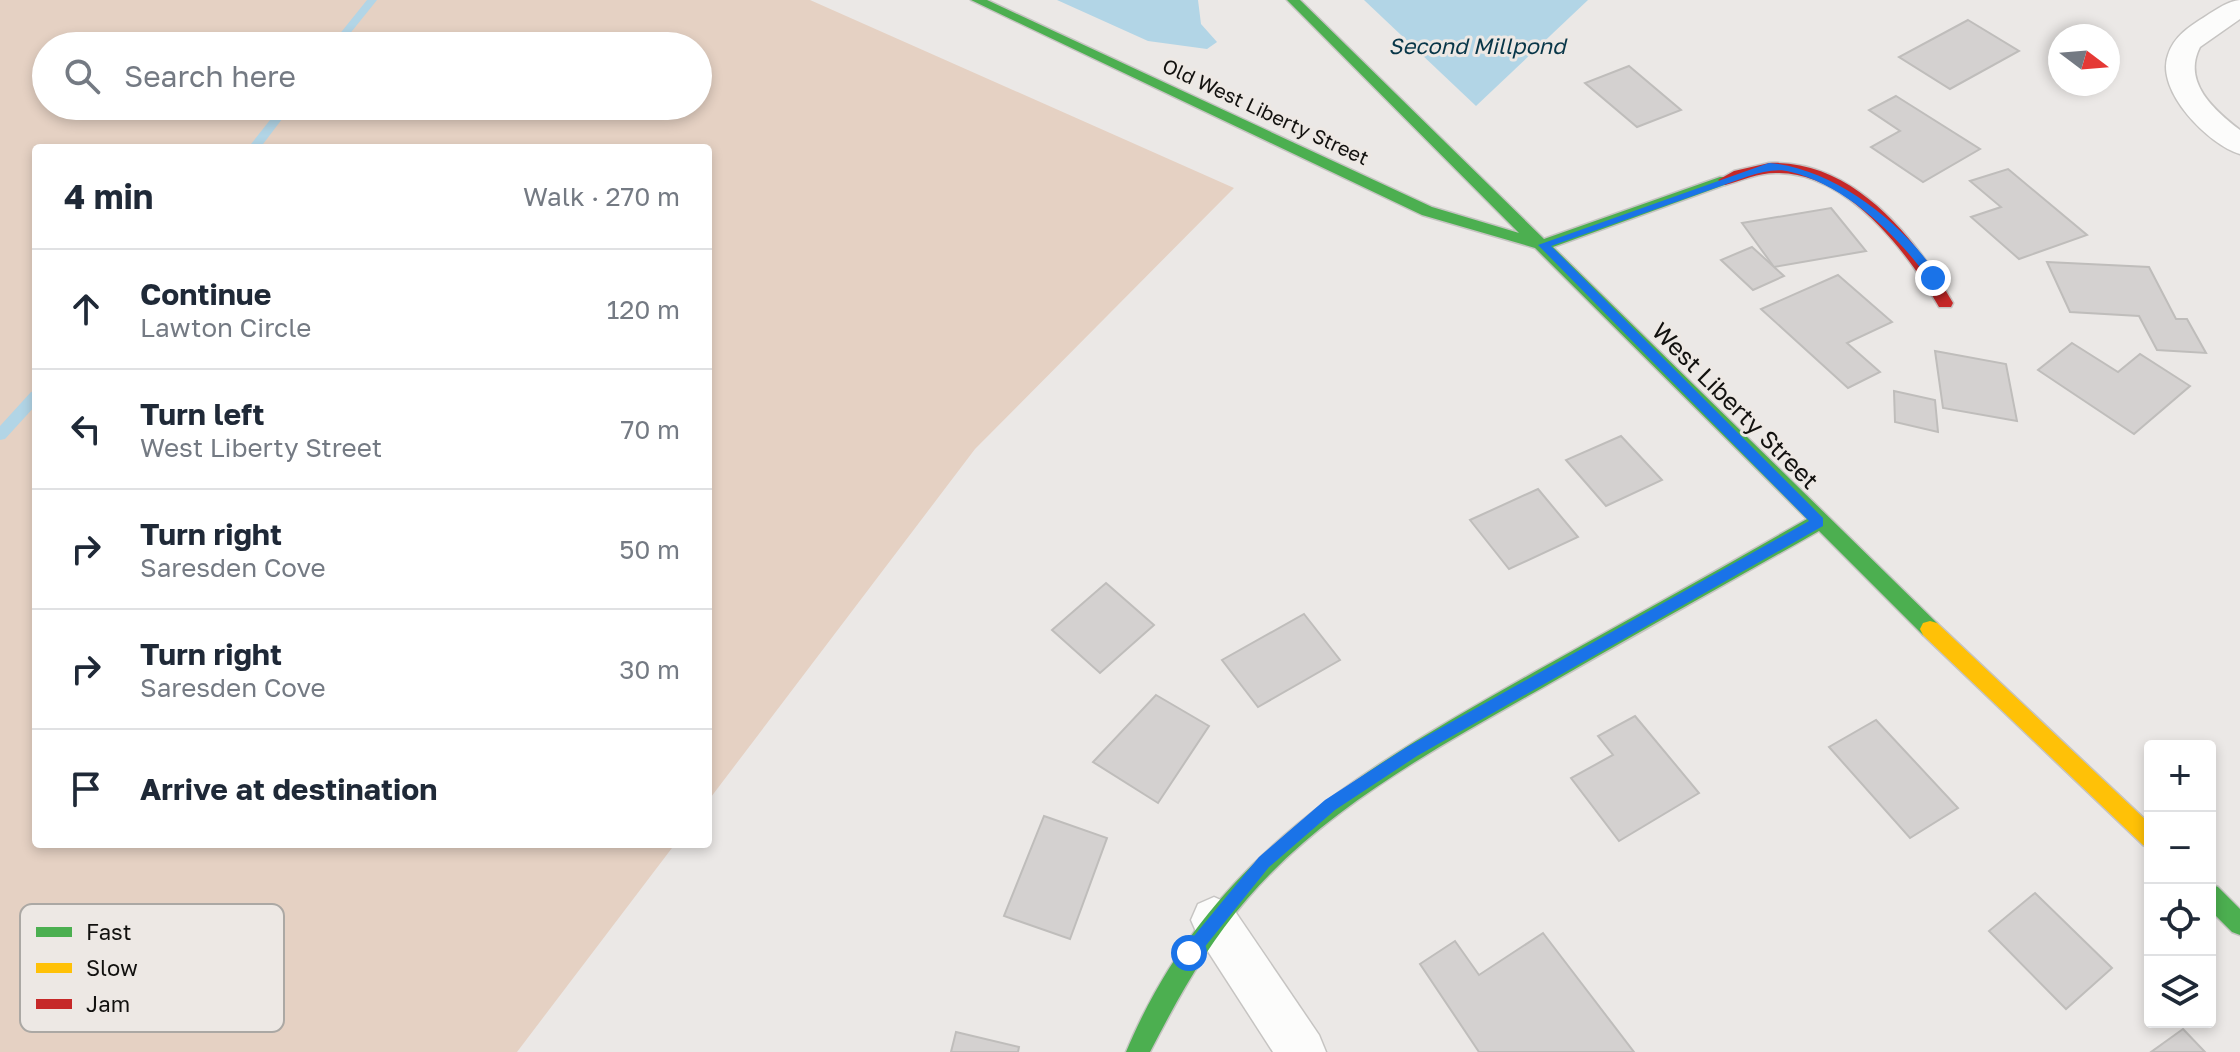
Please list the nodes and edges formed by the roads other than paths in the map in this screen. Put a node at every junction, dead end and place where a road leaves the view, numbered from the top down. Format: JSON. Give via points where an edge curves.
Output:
{"nodes":[{"id":1,"x":977,"y":0,"type":"edge"},
{"id":2,"x":1293,"y":0,"type":"edge"},
{"id":3,"x":2240,"y":7,"type":"edge"},
{"id":4,"x":2240,"y":144,"type":"edge"},
{"id":5,"x":1543,"y":245,"type":"junction"},
{"id":6,"x":1945,"y":303,"type":"dead end"},
{"id":7,"x":1818,"y":522,"type":"junction"},
{"id":8,"x":2144,"y":832,"type":"edge"},
{"id":9,"x":2216,"y":901,"type":"edge"},
{"id":10,"x":1214,"y":920,"type":"junction"},
{"id":11,"x":2240,"y":924,"type":"edge"},
{"id":12,"x":1138,"y":1052,"type":"edge"},
{"id":13,"x":1302,"y":1052,"type":"edge"}],
"edges":[{"from":1,"to":5,"type":"street","name":"Old West Liberty Street","via":[[1427,211]]},
{"from":2,"to":5,"type":"street","name":"West Liberty Street"},
{"from":3,"to":4,"type":"street","via":[[2189,41],[2180,56],[2189,97]]},
{"from":5,"to":6,"type":"street","via":[[1745,173],[1792,168],[1842,190],[1916,252]]},
{"from":5,"to":7,"type":"street","name":"West Liberty Street"},
{"from":7,"to":8,"type":"street","name":"West Liberty Street"},
{"from":7,"to":10,"type":"street","via":[[1412,752],[1330,805],[1264,862]]},
{"from":9,"to":11,"type":"street"},
{"from":10,"to":12,"type":"street","via":[[1159,1005]]},
{"from":10,"to":13,"type":"street"}]}
